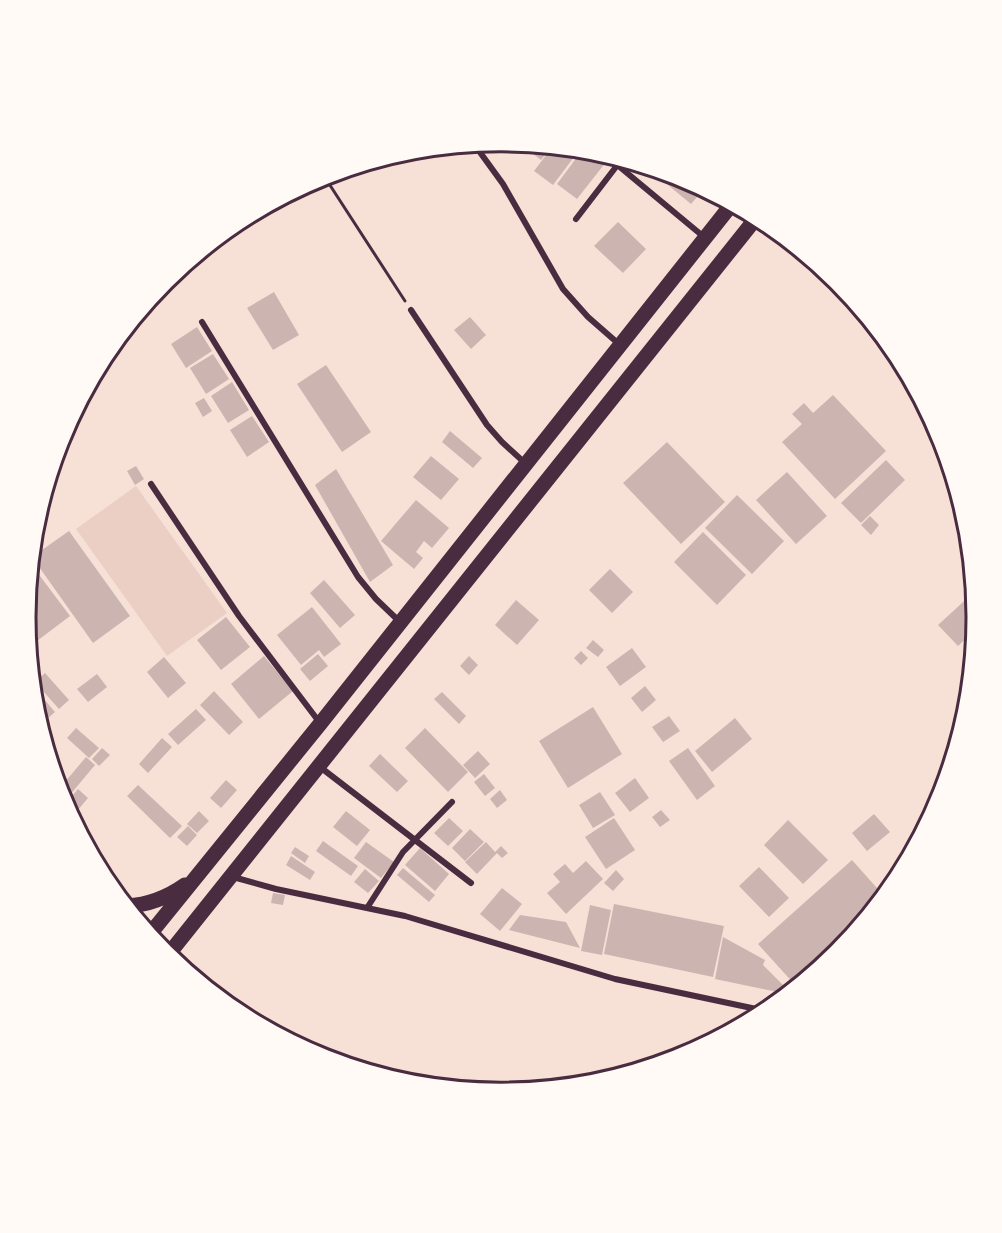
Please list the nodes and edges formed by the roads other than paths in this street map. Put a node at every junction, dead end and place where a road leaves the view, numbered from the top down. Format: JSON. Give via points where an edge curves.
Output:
{"nodes":[{"id":1,"x":480,"y":152,"type":"edge"},
{"id":2,"x":616,"y":166,"type":"edge"},
{"id":3,"x":619,"y":166,"type":"edge"},
{"id":4,"x":727,"y":210,"type":"edge"},
{"id":5,"x":576,"y":219,"type":"dead end"},
{"id":6,"x":751,"y":225,"type":"edge"},
{"id":7,"x":705,"y":238,"type":"junction"},
{"id":8,"x":411,"y":310,"type":"road end"},
{"id":9,"x":202,"y":322,"type":"dead end"},
{"id":10,"x":621,"y":345,"type":"junction"},
{"id":11,"x":526,"y":464,"type":"junction"},
{"id":12,"x":151,"y":484,"type":"dead end"},
{"id":13,"x":401,"y":622,"type":"junction"},
{"id":14,"x":320,"y":724,"type":"junction"},
{"id":15,"x":320,"y":767,"type":"junction"},
{"id":16,"x":452,"y":802,"type":"dead end"},
{"id":17,"x":414,"y":839,"type":"junction"},
{"id":18,"x":232,"y":877,"type":"junction"},
{"id":19,"x":195,"y":879,"type":"junction"},
{"id":20,"x":471,"y":883,"type":"dead end"},
{"id":21,"x":136,"y":904,"type":"edge"},
{"id":22,"x":367,"y":908,"type":"junction"},
{"id":23,"x":155,"y":928,"type":"edge"},
{"id":24,"x":175,"y":947,"type":"edge"},
{"id":25,"x":751,"y":1008,"type":"edge"}],
"edges":[{"from":1,"to":10,"type":"street","via":[[503,183],[563,289]]},
{"from":2,"to":5,"type":"street"},
{"from":3,"to":7,"type":"street"},
{"from":4,"to":7,"type":"highway"},
{"from":6,"to":15,"type":"highway"},
{"from":7,"to":10,"type":"highway"},
{"from":8,"to":11,"type":"street","via":[[487,425]]},
{"from":9,"to":13,"type":"street","via":[[358,577]]},
{"from":10,"to":11,"type":"highway"},
{"from":11,"to":13,"type":"highway"},
{"from":12,"to":14,"type":"street","via":[[239,616]]},
{"from":13,"to":14,"type":"highway"},
{"from":14,"to":19,"type":"highway"},
{"from":15,"to":17,"type":"street"},
{"from":15,"to":18,"type":"highway"},
{"from":16,"to":17,"type":"street"},
{"from":17,"to":20,"type":"street"},
{"from":17,"to":22,"type":"street"},
{"from":18,"to":22,"type":"street"},
{"from":18,"to":24,"type":"highway"},
{"from":19,"to":21,"type":"highway","via":[[174,893]]},
{"from":19,"to":23,"type":"highway"},
{"from":22,"to":25,"type":"street","via":[[615,979]]}]}
